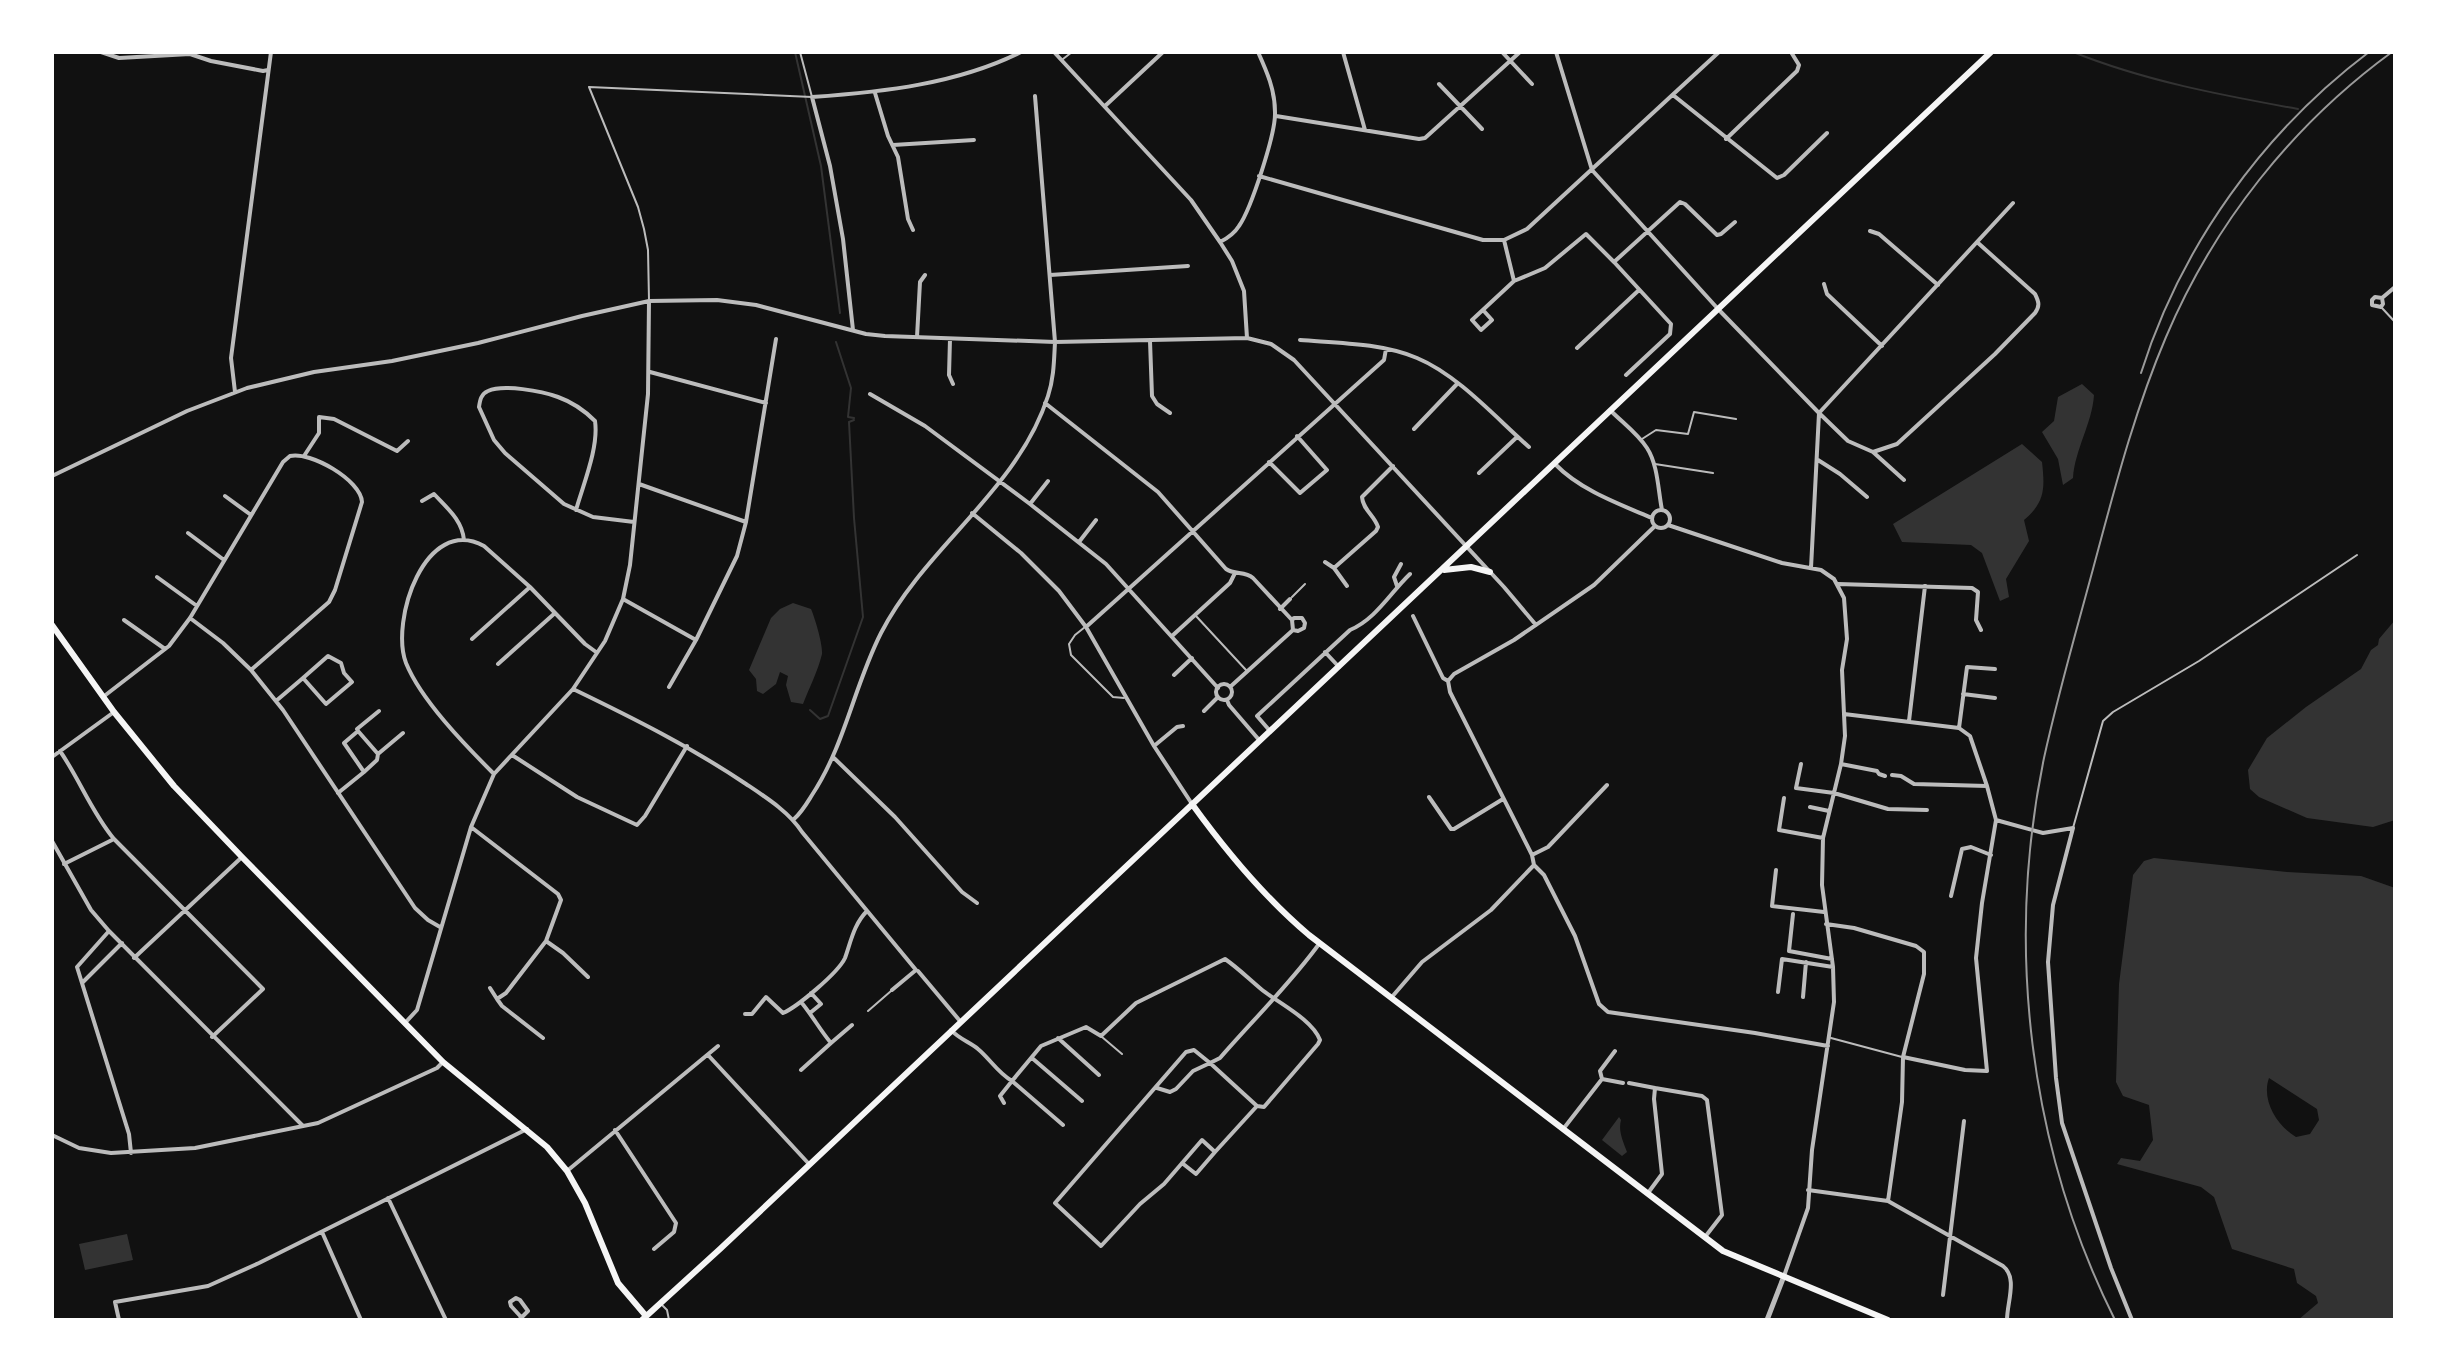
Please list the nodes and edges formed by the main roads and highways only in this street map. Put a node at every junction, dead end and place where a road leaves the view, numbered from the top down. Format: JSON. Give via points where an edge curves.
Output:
{"nodes":[{"id":1,"x":1991,"y":52,"type":"edge"},
{"id":2,"x":1441,"y":571,"type":"junction"},
{"id":3,"x":1490,"y":572,"type":"road end"},
{"id":4,"x":52,"y":625,"type":"edge"},
{"id":5,"x":1192,"y":804,"type":"junction"},
{"id":6,"x":644,"y":1318,"type":"edge"},
{"id":7,"x":1888,"y":1320,"type":"edge"}],
"edges":[{"from":1,"to":2,"type":"main road"},
{"from":2,"to":3,"type":"main road","via":[[1471,567]]},
{"from":2,"to":5,"type":"main road"},
{"from":4,"to":6,"type":"main road","via":[[174,786],[443,1062],[547,1147],[567,1171],[618,1283]]},
{"from":5,"to":6,"type":"main road"},
{"from":5,"to":7,"type":"main road","via":[[1281,911],[1319,944],[1705,1237],[1735,1257]]}]}
